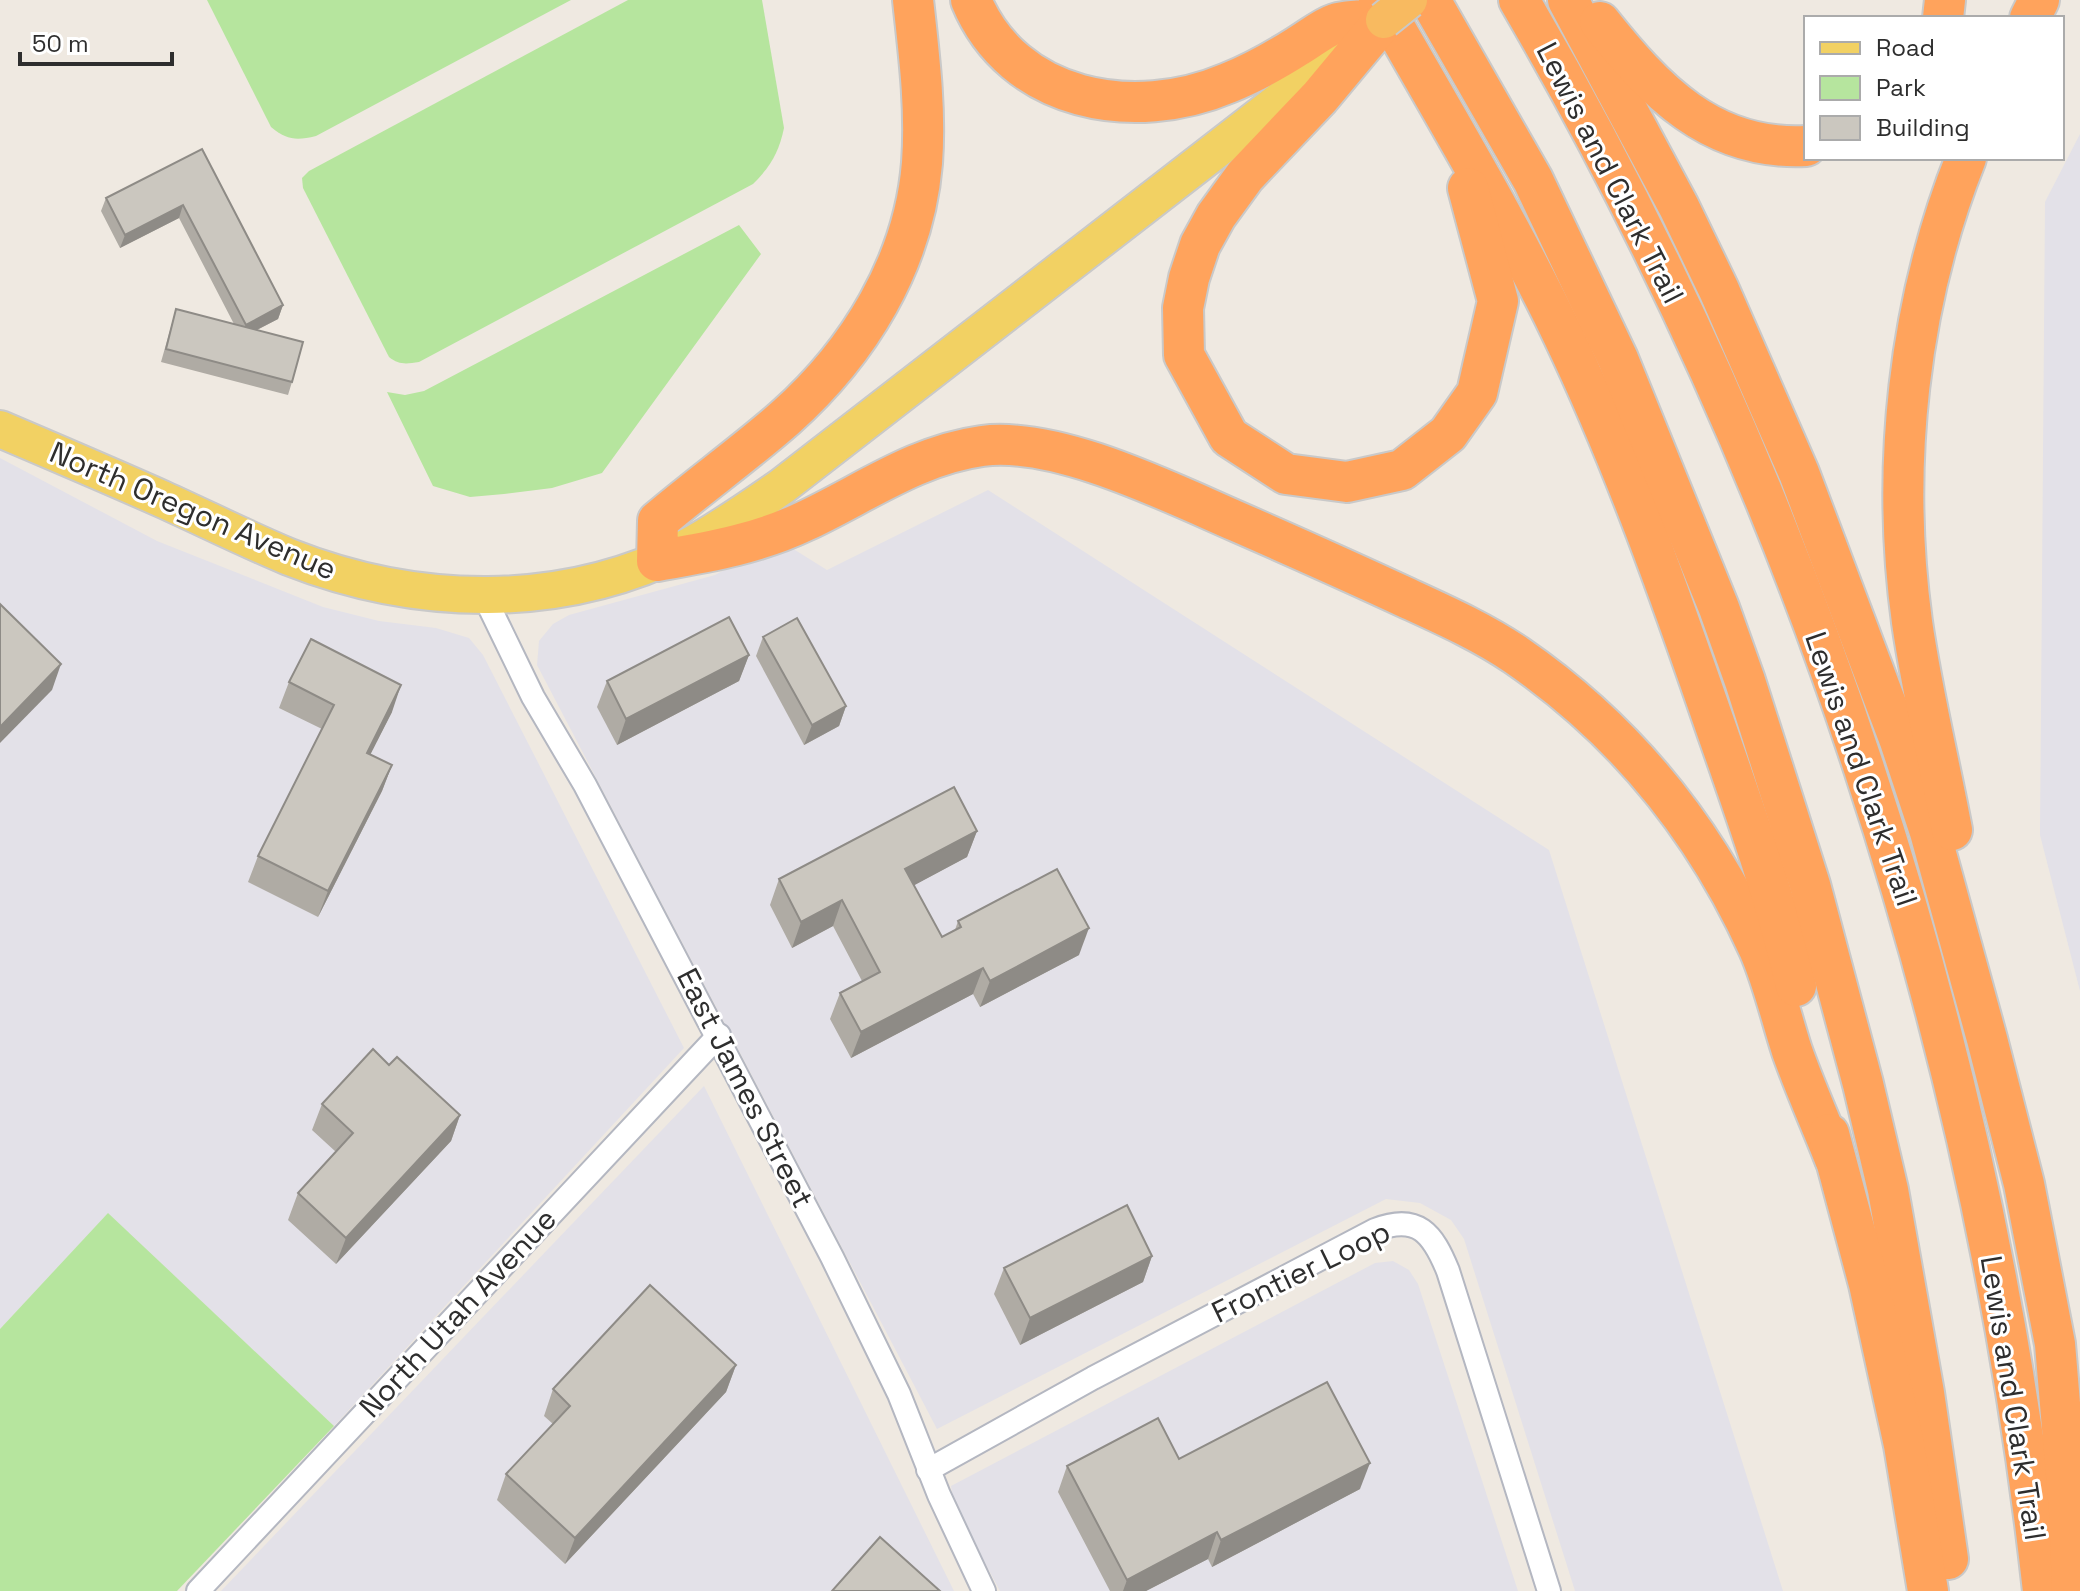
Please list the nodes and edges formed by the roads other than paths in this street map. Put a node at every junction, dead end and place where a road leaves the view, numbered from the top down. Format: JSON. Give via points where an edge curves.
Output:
{"nodes":[{"id":1,"x":913,"y":0,"type":"edge"},
{"id":2,"x":971,"y":0,"type":"edge"},
{"id":3,"x":1430,"y":0,"type":"edge"},
{"id":4,"x":1519,"y":0,"type":"edge"},
{"id":5,"x":1568,"y":0,"type":"edge"},
{"id":6,"x":1582,"y":0,"type":"edge"},
{"id":7,"x":1391,"y":7,"type":"edge"},
{"id":8,"x":1307,"y":75,"type":"junction"},
{"id":9,"x":1438,"y":105,"type":"junction"},
{"id":10,"x":1804,"y":146,"type":"edge"},
{"id":11,"x":1965,"y":160,"type":"edge"},
{"id":12,"x":0,"y":429,"type":"edge"},
{"id":13,"x":657,"y":561,"type":"junction"},
{"id":14,"x":484,"y":596,"type":"junction"},
{"id":15,"x":719,"y":1035,"type":"junction"},
{"id":16,"x":1987,"y":1039,"type":"junction"},
{"id":17,"x":1835,"y":1159,"type":"junction"},
{"id":18,"x":928,"y":1470,"type":"junction"},
{"id":19,"x":198,"y":1591,"type":"edge"},
{"id":20,"x":984,"y":1591,"type":"edge"},
{"id":21,"x":1549,"y":1591,"type":"edge"},
{"id":22,"x":1928,"y":1591,"type":"edge"},
{"id":23,"x":1952,"y":1591,"type":"edge"},
{"id":24,"x":2043,"y":1591,"type":"edge"},
{"id":25,"x":2072,"y":1591,"type":"edge"}],
"edges":[{"from":1,"to":13,"type":"highway","via":[[922,164],[904,250],[866,328],[841,360],[787,417],[658,521]]},
{"from":2,"to":8,"type":"highway","via":[[999,47],[1019,67],[1095,99],[1148,101],[1204,91],[1262,67]]},
{"from":3,"to":23,"type":"highway","via":[[1533,180],[1618,359],[1745,681],[1814,900],[1877,1144],[1924,1393]]},
{"from":4,"to":24,"type":"highway","name":"Lewis and Clark Trail","via":[[1651,243],[1727,413],[1805,603],[1889,844],[1970,1155],[2010,1358]]},
{"from":5,"to":16,"type":"highway","via":[[1719,290],[1816,515],[1930,832]]},
{"from":6,"to":10,"type":"highway","via":[[1638,70],[1683,109],[1745,139]]},
{"from":7,"to":8,"type":"highway"},
{"from":7,"to":8,"type":"highway","via":[[1335,24]]},
{"from":7,"to":9,"type":"highway"},
{"from":8,"to":9,"type":"highway","via":[[1200,245],[1183,308],[1184,355],[1229,437],[1286,474],[1347,482],[1402,470],[1448,434],[1477,393],[1498,301],[1466,180]]},
{"from":8,"to":13,"type":"main road","name":"North Oregon Avenue","via":[[781,487],[722,527]]},
{"from":9,"to":17,"type":"highway","via":[[1562,334],[1670,596],[1769,885]]},
{"from":11,"to":16,"type":"highway","via":[[1932,261],[1918,329],[1905,449],[1904,531],[1912,623]]},
{"from":12,"to":14,"type":"main road","name":"North Oregon Avenue","via":[[289,557],[393,588]]},
{"from":13,"to":14,"type":"main road","name":"North Oregon Avenue","via":[[568,587]]},
{"from":13,"to":17,"type":"highway","via":[[767,538],[899,471],[982,446],[1015,445],[1053,451],[1122,475],[1466,625],[1513,653],[1592,714],[1646,769],[1706,848],[1760,952]]},
{"from":14,"to":15,"type":"street","name":"East James Street","via":[[533,697]]},
{"from":15,"to":18,"type":"street","name":"East James Street","via":[[875,1344]]},
{"from":15,"to":19,"type":"street","name":"North Utah Avenue"},
{"from":16,"to":25,"type":"highway","via":[[2024,1184],[2055,1344]]},
{"from":17,"to":22,"type":"highway","via":[[1904,1445]]},
{"from":18,"to":20,"type":"street","name":"East James Street"},
{"from":18,"to":21,"type":"street","name":"Frontier Loop","via":[[1375,1230],[1411,1224],[1434,1241],[1448,1271]]}]}
